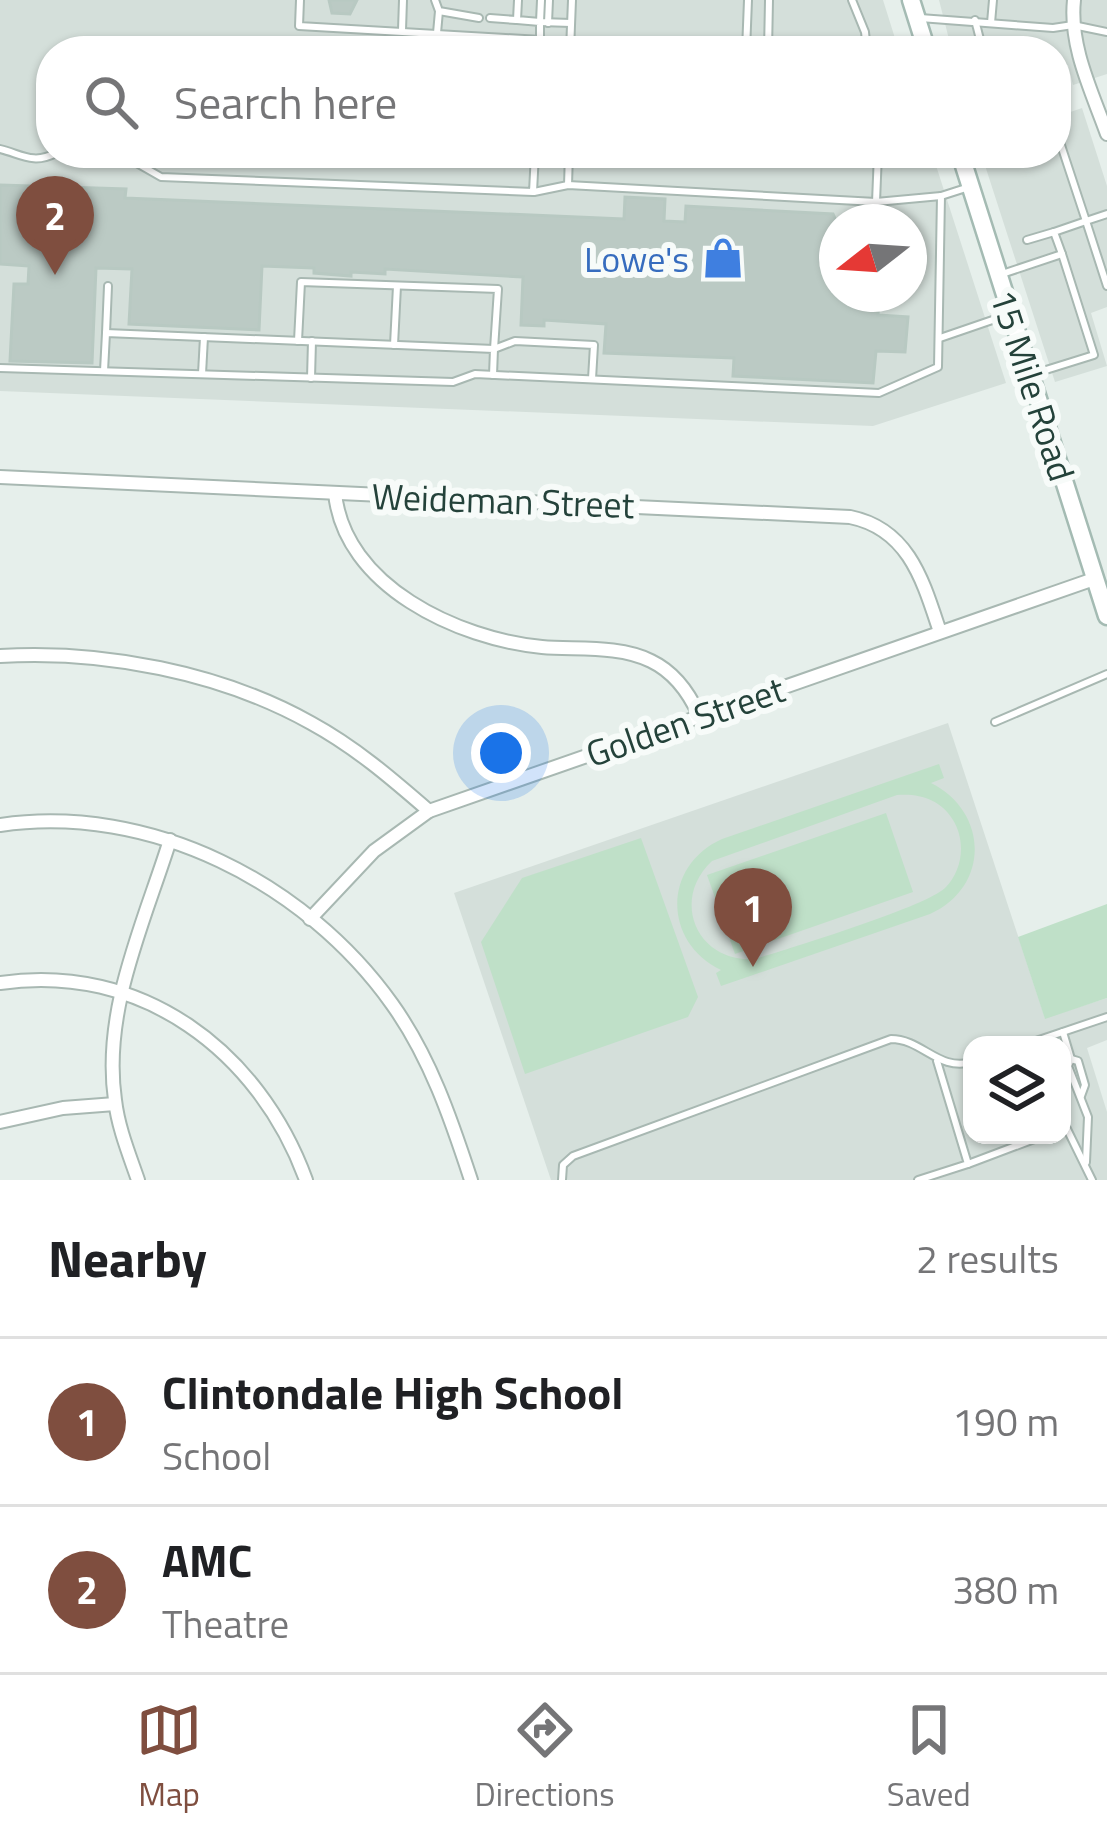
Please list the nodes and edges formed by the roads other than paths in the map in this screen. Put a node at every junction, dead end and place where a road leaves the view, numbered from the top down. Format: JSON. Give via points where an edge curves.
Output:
{"nodes":[{"id":1,"x":300,"y":0,"type":"edge"},
{"id":2,"x":403,"y":0,"type":"edge"},
{"id":3,"x":435,"y":0,"type":"edge"},
{"id":4,"x":518,"y":0,"type":"edge"},
{"id":5,"x":545,"y":0,"type":"edge"},
{"id":6,"x":572,"y":0,"type":"edge"},
{"id":7,"x":748,"y":0,"type":"edge"},
{"id":8,"x":770,"y":0,"type":"edge"},
{"id":9,"x":852,"y":0,"type":"edge"},
{"id":10,"x":993,"y":0,"type":"edge"},
{"id":11,"x":1074,"y":0,"type":"edge"},
{"id":12,"x":914,"y":9,"type":"edge"},
{"id":13,"x":439,"y":11,"type":"junction"},
{"id":14,"x":517,"y":20,"type":"junction"},
{"id":15,"x":975,"y":20,"type":"junction"},
{"id":16,"x":544,"y":22,"type":"junction"},
{"id":17,"x":571,"y":23,"type":"junction"},
{"id":18,"x":991,"y":23,"type":"junction"},
{"id":19,"x":1073,"y":25,"type":"junction"},
{"id":20,"x":401,"y":30,"type":"junction"},
{"id":21,"x":1107,"y":32,"type":"edge"},
{"id":22,"x":437,"y":33,"type":"junction"},
{"id":23,"x":482,"y":36,"type":"edge"},
{"id":24,"x":542,"y":36,"type":"edge"},
{"id":25,"x":571,"y":36,"type":"edge"},
{"id":26,"x":747,"y":36,"type":"edge"},
{"id":27,"x":769,"y":36,"type":"edge"},
{"id":28,"x":865,"y":36,"type":"edge"},
{"id":29,"x":979,"y":36,"type":"edge"},
{"id":30,"x":1107,"y":134,"type":"edge"},
{"id":31,"x":0,"y":148,"type":"edge"},
{"id":32,"x":36,"y":159,"type":"edge"},
{"id":33,"x":145,"y":168,"type":"edge"},
{"id":34,"x":534,"y":168,"type":"edge"},
{"id":35,"x":568,"y":168,"type":"edge"},
{"id":36,"x":877,"y":168,"type":"edge"},
{"id":37,"x":964,"y":168,"type":"edge"},
{"id":38,"x":1069,"y":168,"type":"edge"},
{"id":39,"x":568,"y":185,"type":"junction"},
{"id":40,"x":970,"y":187,"type":"junction"},
{"id":41,"x":533,"y":192,"type":"junction"},
{"id":42,"x":941,"y":196,"type":"junction"},
{"id":43,"x":876,"y":202,"type":"junction"},
{"id":44,"x":1107,"y":214,"type":"edge"},
{"id":45,"x":1086,"y":221,"type":"junction"},
{"id":46,"x":1054,"y":232,"type":"junction"},
{"id":47,"x":1028,"y":241,"type":"dead end"},
{"id":48,"x":1062,"y":254,"type":"junction"},
{"id":49,"x":998,"y":275,"type":"junction"},
{"id":50,"x":108,"y":286,"type":"dead end"},
{"id":51,"x":397,"y":286,"type":"junction"},
{"id":52,"x":1107,"y":286,"type":"edge"},
{"id":53,"x":1010,"y":314,"type":"junction"},
{"id":54,"x":106,"y":333,"type":"junction"},
{"id":55,"x":204,"y":337,"type":"junction"},
{"id":56,"x":938,"y":339,"type":"junction"},
{"id":57,"x":298,"y":341,"type":"junction"},
{"id":58,"x":312,"y":341,"type":"junction"},
{"id":59,"x":394,"y":345,"type":"junction"},
{"id":60,"x":494,"y":349,"type":"junction"},
{"id":61,"x":0,"y":368,"type":"edge"},
{"id":62,"x":104,"y":371,"type":"junction"},
{"id":63,"x":202,"y":374,"type":"junction"},
{"id":64,"x":493,"y":375,"type":"junction"},
{"id":65,"x":1030,"y":376,"type":"junction"},
{"id":66,"x":311,"y":378,"type":"junction"},
{"id":67,"x":592,"y":380,"type":"junction"},
{"id":68,"x":0,"y":477,"type":"edge"},
{"id":69,"x":334,"y":494,"type":"junction"},
{"id":70,"x":1094,"y":579,"type":"junction"},
{"id":71,"x":1107,"y":616,"type":"edge"},
{"id":72,"x":940,"y":632,"type":"junction"},
{"id":73,"x":0,"y":656,"type":"edge"},
{"id":74,"x":1107,"y":674,"type":"edge"},
{"id":75,"x":699,"y":715,"type":"junction"},
{"id":76,"x":995,"y":722,"type":"dead end"},
{"id":77,"x":429,"y":811,"type":"junction"},
{"id":78,"x":0,"y":825,"type":"edge"},
{"id":79,"x":170,"y":840,"type":"junction"},
{"id":80,"x":310,"y":919,"type":"junction"},
{"id":81,"x":0,"y":983,"type":"edge"},
{"id":82,"x":122,"y":991,"type":"junction"},
{"id":83,"x":1107,"y":1017,"type":"edge"},
{"id":84,"x":1063,"y":1032,"type":"junction"},
{"id":85,"x":1054,"y":1036,"type":"edge"},
{"id":86,"x":936,"y":1058,"type":"junction"},
{"id":87,"x":963,"y":1064,"type":"edge"},
{"id":88,"x":115,"y":1104,"type":"junction"},
{"id":89,"x":0,"y":1122,"type":"edge"},
{"id":90,"x":1071,"y":1139,"type":"edge"},
{"id":91,"x":1021,"y":1144,"type":"edge"},
{"id":92,"x":1086,"y":1162,"type":"junction"},
{"id":93,"x":968,"y":1164,"type":"junction"},
{"id":94,"x":138,"y":1180,"type":"edge"},
{"id":95,"x":306,"y":1180,"type":"edge"},
{"id":96,"x":471,"y":1180,"type":"edge"},
{"id":97,"x":562,"y":1180,"type":"edge"},
{"id":98,"x":918,"y":1180,"type":"edge"},
{"id":99,"x":1092,"y":1180,"type":"edge"}],
"edges":[{"from":1,"to":20,"type":"lane","via":[[299,26]]},
{"from":2,"to":20,"type":"lane"},
{"from":3,"to":13,"type":"lane"},
{"from":4,"to":14,"type":"lane"},
{"from":5,"to":16,"type":"lane"},
{"from":6,"to":17,"type":"lane"},
{"from":7,"to":26,"type":"lane"},
{"from":8,"to":27,"type":"lane"},
{"from":9,"to":28,"type":"lane"},
{"from":10,"to":18,"type":"lane"},
{"from":11,"to":19,"type":"street"},
{"from":12,"to":15,"type":"lane"},
{"from":13,"to":14,"type":"lane"},
{"from":13,"to":22,"type":"lane"},
{"from":14,"to":16,"type":"lane"},
{"from":15,"to":18,"type":"lane"},
{"from":15,"to":29,"type":"lane"},
{"from":16,"to":17,"type":"lane"},
{"from":16,"to":24,"type":"lane"},
{"from":17,"to":25,"type":"lane"},
{"from":18,"to":19,"type":"lane"},
{"from":19,"to":21,"type":"lane"},
{"from":19,"to":30,"type":"street"},
{"from":20,"to":22,"type":"lane"},
{"from":22,"to":23,"type":"lane"},
{"from":31,"to":32,"type":"lane"},
{"from":33,"to":41,"type":"lane","via":[[161,177]]},
{"from":34,"to":41,"type":"lane"},
{"from":35,"to":39,"type":"lane"},
{"from":36,"to":43,"type":"lane"},
{"from":37,"to":40,"type":"main road","name":"15 Mile Road"},
{"from":38,"to":45,"type":"lane"},
{"from":39,"to":41,"type":"lane"},
{"from":39,"to":43,"type":"lane"},
{"from":40,"to":42,"type":"lane"},
{"from":40,"to":49,"type":"main road","name":"15 Mile Road"},
{"from":42,"to":43,"type":"lane"},
{"from":42,"to":56,"type":"lane"},
{"from":44,"to":45,"type":"lane"},
{"from":45,"to":46,"type":"lane"},
{"from":45,"to":52,"type":"lane"},
{"from":46,"to":47,"type":"lane"},
{"from":46,"to":48,"type":"lane"},
{"from":48,"to":49,"type":"lane"},
{"from":48,"to":65,"type":"lane","via":[[1094,355]]},
{"from":49,"to":53,"type":"main road","name":"15 Mile Road"},
{"from":50,"to":54,"type":"lane"},
{"from":51,"to":57,"type":"lane","via":[[301,282]]},
{"from":51,"to":59,"type":"lane"},
{"from":51,"to":60,"type":"lane","via":[[498,289]]},
{"from":53,"to":56,"type":"lane"},
{"from":53,"to":65,"type":"main road","name":"15 Mile Road"},
{"from":54,"to":55,"type":"lane"},
{"from":54,"to":62,"type":"lane"},
{"from":55,"to":57,"type":"lane"},
{"from":55,"to":63,"type":"lane"},
{"from":56,"to":67,"type":"lane","via":[[938,367],[879,393]]},
{"from":57,"to":58,"type":"lane"},
{"from":58,"to":59,"type":"lane"},
{"from":58,"to":66,"type":"lane"},
{"from":59,"to":60,"type":"lane"},
{"from":60,"to":64,"type":"lane"},
{"from":60,"to":67,"type":"lane","via":[[515,341],[594,345]]},
{"from":61,"to":62,"type":"lane"},
{"from":62,"to":63,"type":"lane"},
{"from":63,"to":66,"type":"lane"},
{"from":64,"to":66,"type":"lane","via":[[452,382]]},
{"from":64,"to":67,"type":"lane"},
{"from":65,"to":70,"type":"main road","name":"15 Mile Road"},
{"from":68,"to":69,"type":"street","name":"Weideman Street"},
{"from":69,"to":72,"type":"street","name":"Weideman Street","via":[[867,520],[915,562]]},
{"from":69,"to":75,"type":"street","via":[[343,534],[398,592],[496,639],[650,660],[669,672]]},
{"from":70,"to":71,"type":"main road","name":"15 Mile Road"},
{"from":70,"to":72,"type":"street","name":"Golden Street"},
{"from":72,"to":75,"type":"street","name":"Golden Street"},
{"from":73,"to":77,"type":"street","via":[[139,665],[257,698],[345,743]]},
{"from":74,"to":76,"type":"lane"},
{"from":75,"to":77,"type":"street","name":"Golden Street"},
{"from":77,"to":80,"type":"street","name":"Golden Street","via":[[374,851]]},
{"from":78,"to":79,"type":"street","via":[[87,824]]},
{"from":79,"to":80,"type":"street","via":[[230,864]]},
{"from":79,"to":82,"type":"street"},
{"from":80,"to":96,"type":"street","via":[[373,978],[413,1037]]},
{"from":81,"to":82,"type":"street","via":[[37,979]]},
{"from":82,"to":88,"type":"street"},
{"from":82,"to":95,"type":"street","via":[[181,1017],[217,1044],[283,1124]]},
{"from":83,"to":84,"type":"lane"},
{"from":84,"to":85,"type":"lane"},
{"from":84,"to":92,"type":"lane","via":[[1088,1117]]},
{"from":86,"to":87,"type":"lane"},
{"from":86,"to":93,"type":"lane"},
{"from":86,"to":97,"type":"lane","via":[[892,1039],[573,1156]]},
{"from":88,"to":89,"type":"street"},
{"from":88,"to":94,"type":"street"},
{"from":90,"to":92,"type":"lane"},
{"from":91,"to":93,"type":"lane"},
{"from":92,"to":99,"type":"lane"},
{"from":93,"to":98,"type":"lane"}]}
